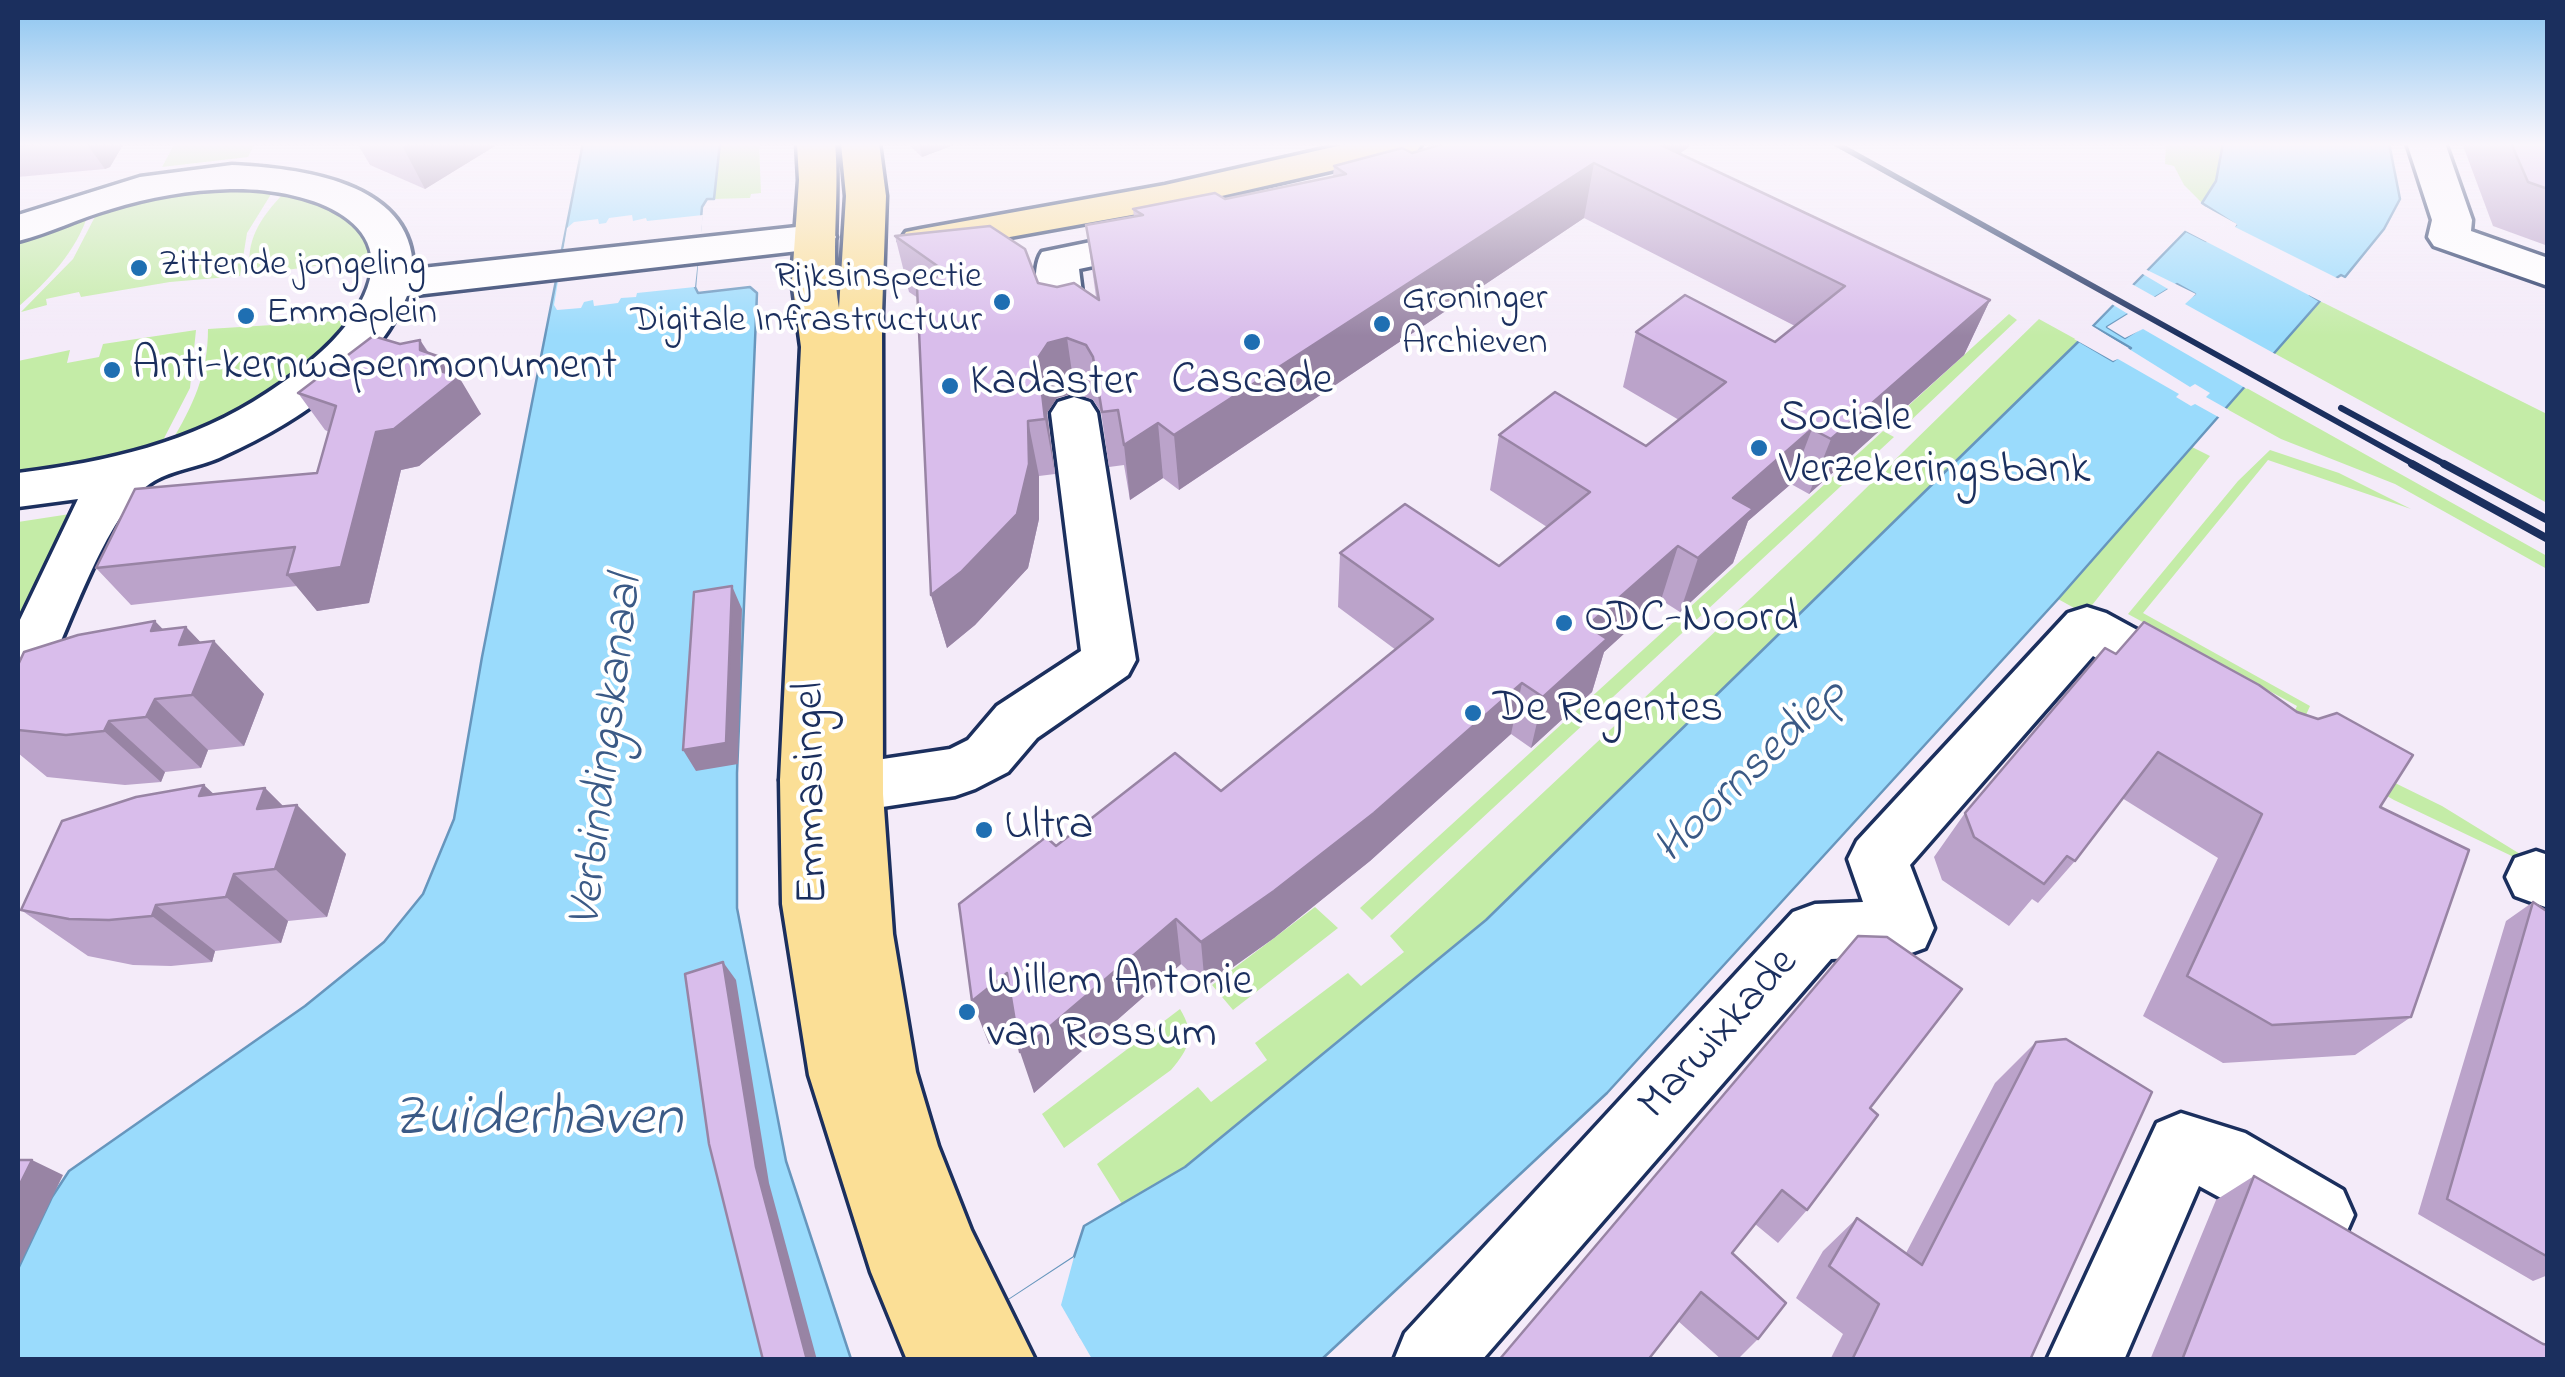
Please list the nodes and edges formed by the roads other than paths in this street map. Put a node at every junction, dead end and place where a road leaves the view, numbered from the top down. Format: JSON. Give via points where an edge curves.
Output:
{"nodes":[{"id":1,"x":81,"y":207,"type":"edge"},
{"id":2,"x":355,"y":207,"type":"edge"},
{"id":3,"x":818,"y":207,"type":"edge"},
{"id":4,"x":865,"y":207,"type":"edge"},
{"id":5,"x":1075,"y":207,"type":"edge"},
{"id":6,"x":2448,"y":207,"type":"edge"},
{"id":7,"x":18,"y":229,"type":"edge"},
{"id":8,"x":1207,"y":230,"type":"edge"},
{"id":9,"x":863,"y":235,"type":"junction"},
{"id":10,"x":816,"y":237,"type":"junction"},
{"id":11,"x":2548,"y":272,"type":"edge"},
{"id":12,"x":389,"y":284,"type":"junction"},
{"id":13,"x":1064,"y":325,"type":"edge"},
{"id":14,"x":1074,"y":413,"type":"dead end"},
{"id":15,"x":138,"y":467,"type":"junction"},
{"id":16,"x":18,"y":490,"type":"edge"},
{"id":17,"x":18,"y":679,"type":"edge"},
{"id":18,"x":2223,"y":703,"type":"edge"},
{"id":19,"x":840,"y":773,"type":"junction"},
{"id":20,"x":2369,"y":1245,"type":"edge"},
{"id":21,"x":961,"y":1340,"type":"edge"},
{"id":22,"x":1432,"y":1360,"type":"edge"},
{"id":23,"x":2085,"y":1360,"type":"edge"}],
"edges":[{"from":1,"to":7,"type":"street"},
{"from":2,"to":12,"type":"street","via":[[385,235],[392,255]]},
{"from":3,"to":10,"type":"main road","name":"Emmasingel"},
{"from":4,"to":9,"type":"main road","name":"Emmasingel"},
{"from":5,"to":9,"type":"main road","via":[[955,236]]},
{"from":6,"to":11,"type":"street","via":[[2448,236]]},
{"from":8,"to":13,"type":"street","via":[[1057,261]]},
{"from":9,"to":10,"type":"main road"},
{"from":9,"to":19,"type":"main road","name":"Emmasingel"},
{"from":10,"to":12,"type":"street"},
{"from":10,"to":19,"type":"main road","name":"Emmasingel"},
{"from":12,"to":15,"type":"street","via":[[369,327],[300,391],[218,438]]},
{"from":14,"to":19,"type":"street","via":[[1109,660],[988,756],[955,772]]},
{"from":15,"to":16,"type":"street"},
{"from":15,"to":17,"type":"street","via":[[101,502]]},
{"from":18,"to":22,"type":"street","name":"Marwixkade","via":[[2087,626],[1878,859],[1903,928],[1814,932]]},
{"from":19,"to":21,"type":"main road","name":"Emmasingel","via":[[813,904],[842,1075],[907,1272]]},
{"from":20,"to":23,"type":"street","via":[[2220,1157],[2181,1147]]}]}
